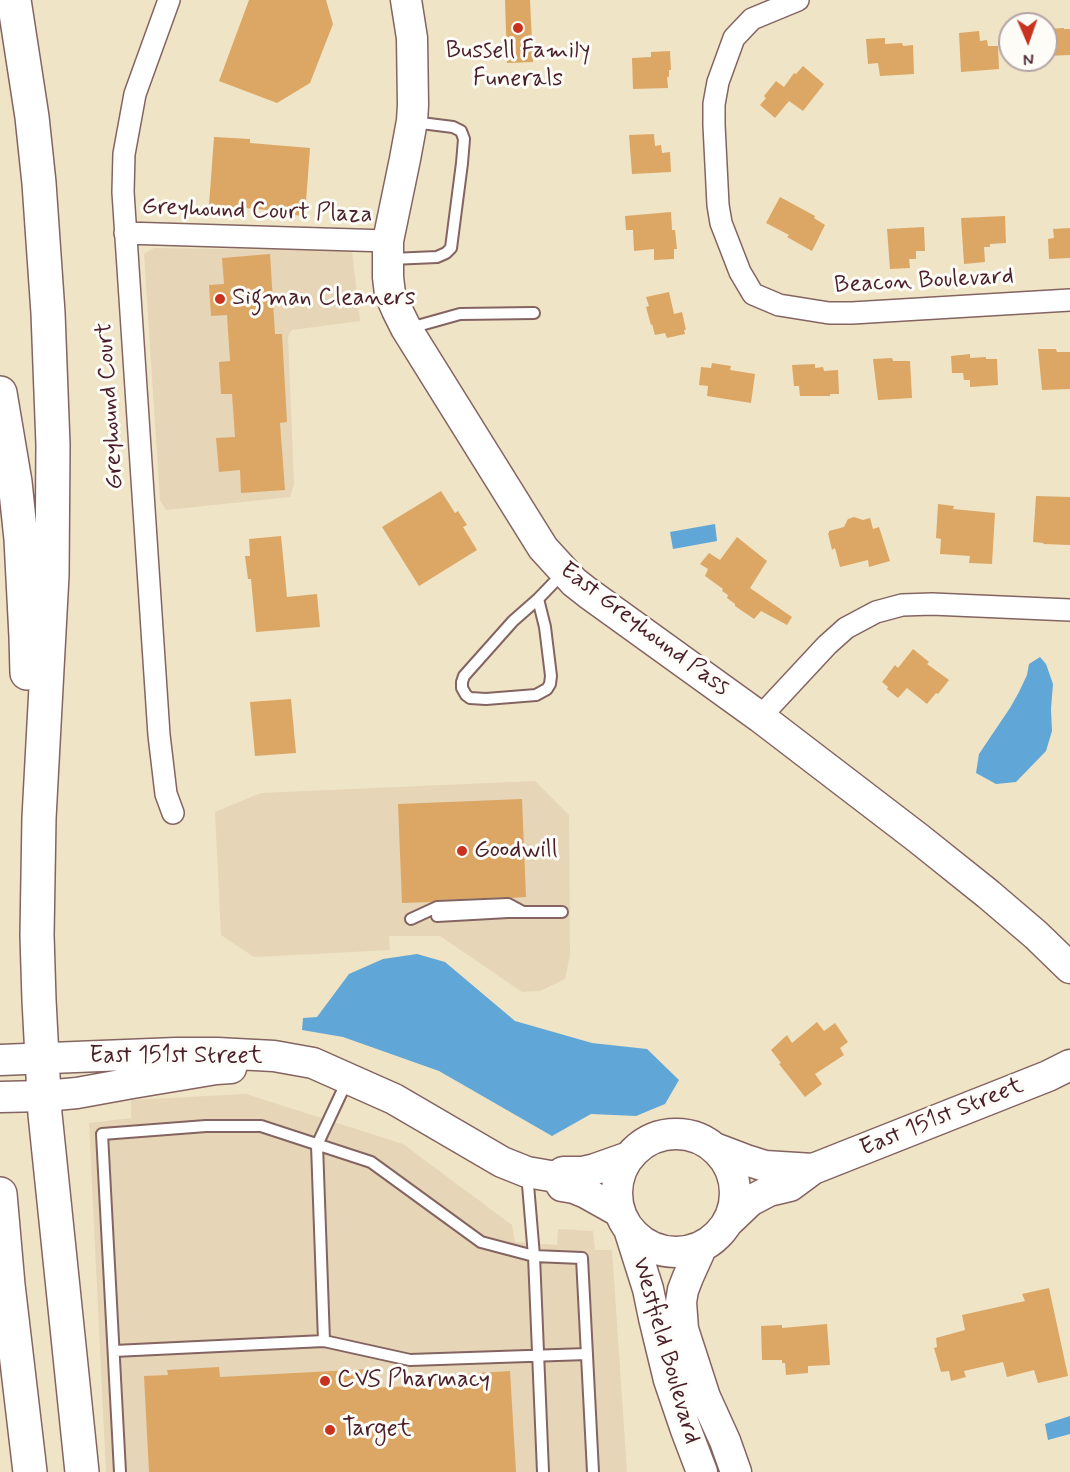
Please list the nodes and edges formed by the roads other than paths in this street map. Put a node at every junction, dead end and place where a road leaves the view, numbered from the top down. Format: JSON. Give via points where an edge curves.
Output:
{"nodes":[{"id":1,"x":14,"y":0,"type":"edge"},
{"id":2,"x":21,"y":0,"type":"edge"},
{"id":3,"x":169,"y":0,"type":"edge"},
{"id":4,"x":406,"y":0,"type":"edge"},
{"id":5,"x":798,"y":0,"type":"edge"},
{"id":6,"x":22,"y":52,"type":"junction"},
{"id":7,"x":412,"y":121,"type":"junction"},
{"id":8,"x":125,"y":233,"type":"junction"},
{"id":9,"x":388,"y":250,"type":"junction"},
{"id":10,"x":1070,"y":300,"type":"edge"},
{"id":11,"x":534,"y":313,"type":"dead end"},
{"id":12,"x":406,"y":328,"type":"junction"},
{"id":13,"x":0,"y":393,"type":"edge"},
{"id":14,"x":564,"y":572,"type":"junction"},
{"id":15,"x":538,"y":599,"type":"junction"},
{"id":16,"x":1070,"y":610,"type":"edge"},
{"id":17,"x":760,"y":717,"type":"junction"},
{"id":18,"x":173,"y":813,"type":"dead end"},
{"id":19,"x":38,"y":866,"type":"junction"},
{"id":20,"x":523,"y":912,"type":"junction"},
{"id":21,"x":562,"y":912,"type":"dead end"},
{"id":22,"x":437,"y":916,"type":"dead end"},
{"id":23,"x":411,"y":919,"type":"dead end"},
{"id":24,"x":1070,"y":968,"type":"edge"},
{"id":25,"x":42,"y":1059,"type":"junction"},
{"id":26,"x":0,"y":1060,"type":"edge"},
{"id":27,"x":1070,"y":1065,"type":"edge"},
{"id":28,"x":347,"y":1080,"type":"junction"},
{"id":29,"x":44,"y":1096,"type":"junction"},
{"id":30,"x":0,"y":1097,"type":"edge"},
{"id":31,"x":317,"y":1145,"type":"junction"},
{"id":32,"x":717,"y":1149,"type":"junction"},
{"id":33,"x":629,"y":1157,"type":"junction"},
{"id":34,"x":813,"y":1169,"type":"junction"},
{"id":35,"x":542,"y":1174,"type":"junction"},
{"id":36,"x":0,"y":1194,"type":"edge"},
{"id":37,"x":625,"y":1221,"type":"junction"},
{"id":38,"x":729,"y":1221,"type":"junction"},
{"id":39,"x":702,"y":1246,"type":"junction"},
{"id":40,"x":534,"y":1256,"type":"junction"},
{"id":41,"x":324,"y":1341,"type":"junction"},
{"id":42,"x":114,"y":1351,"type":"junction"},
{"id":43,"x":587,"y":1354,"type":"junction"},
{"id":44,"x":538,"y":1356,"type":"junction"},
{"id":45,"x":30,"y":1472,"type":"edge"},
{"id":46,"x":81,"y":1472,"type":"edge"},
{"id":47,"x":120,"y":1472,"type":"edge"},
{"id":48,"x":543,"y":1472,"type":"edge"},
{"id":49,"x":593,"y":1472,"type":"edge"},
{"id":50,"x":702,"y":1472,"type":"edge"},
{"id":51,"x":736,"y":1472,"type":"edge"}],
"edges":[{"from":1,"to":6,"type":"highway"},
{"from":2,"to":6,"type":"highway"},
{"from":3,"to":8,"type":"street","name":"Greyhound Court","via":[[135,94],[126,136]]},
{"from":4,"to":7,"type":"street","name":"East Greyhound Pass","via":[[412,38]]},
{"from":5,"to":10,"type":"street","name":"Beacon Boulevard","via":[[752,19],[734,38],[714,104],[721,223],[753,294],[779,305],[852,314]]},
{"from":6,"to":19,"type":"highway","via":[[42,226],[53,445],[52,575]]},
{"from":7,"to":9,"type":"street","name":"East Greyhound Pass"},
{"from":7,"to":9,"type":"lane","via":[[453,127],[461,131],[464,139],[451,248],[437,257]]},
{"from":8,"to":9,"type":"street","name":"Greyhound Court Plaza"},
{"from":8,"to":18,"type":"street","name":"Greyhound Court","via":[[159,735],[166,794]]},
{"from":9,"to":12,"type":"street","name":"East Greyhound Pass","via":[[390,294]]},
{"from":11,"to":12,"type":"lane","via":[[460,314]]},
{"from":12,"to":14,"type":"street","name":"East Greyhound Pass","via":[[543,548]]},
{"from":13,"to":19,"type":"highway","via":[[21,538]]},
{"from":14,"to":15,"type":"lane"},
{"from":14,"to":17,"type":"street","name":"East Greyhound Pass","via":[[603,605]]},
{"from":15,"to":15,"type":"lane","via":[[464,676],[462,688],[470,698],[536,695],[547,689],[551,676]]},
{"from":16,"to":17,"type":"street","via":[[932,604],[902,605],[876,612],[846,628],[827,645]]},
{"from":17,"to":24,"type":"street","name":"East Greyhound Pass","via":[[979,887]]},
{"from":19,"to":25,"type":"highway"},
{"from":20,"to":21,"type":"lane"},
{"from":20,"to":22,"type":"lane"},
{"from":20,"to":23,"type":"lane","via":[[508,904],[437,907]]},
{"from":25,"to":26,"type":"street","name":"East 151st Street"},
{"from":25,"to":28,"type":"street","name":"East 151st Street","via":[[241,1053],[313,1063]]},
{"from":25,"to":29,"type":"highway"},
{"from":27,"to":34,"type":"street","name":"East 151st Street"},
{"from":28,"to":29,"type":"street","name":"East 151st Street","via":[[278,1070],[228,1068]]},
{"from":28,"to":31,"type":"lane"},
{"from":28,"to":35,"type":"street","name":"East 151st Street","via":[[394,1099],[502,1162]]},
{"from":29,"to":30,"type":"street","name":"East 151st Street"},
{"from":29,"to":46,"type":"highway"},
{"from":31,"to":40,"type":"lane","via":[[371,1162],[481,1242]]},
{"from":31,"to":41,"type":"lane"},
{"from":31,"to":42,"type":"lane","via":[[261,1126],[102,1134]]},
{"from":32,"to":33,"type":"street","via":[[700,1138],[681,1134],[644,1143]]},
{"from":32,"to":34,"type":"street","name":"East 151st Street","via":[[765,1166]]},
{"from":32,"to":38,"type":"street","via":[[729,1164],[735,1183],[735,1203]]},
{"from":33,"to":35,"type":"street","via":[[582,1172]]},
{"from":33,"to":37,"type":"street","via":[[620,1174],[617,1193]]},
{"from":34,"to":38,"type":"street","name":"East 151st Street","via":[[790,1186],[750,1201]]},
{"from":35,"to":37,"type":"street","name":"East 151st Street","via":[[562,1186],[586,1193]]},
{"from":35,"to":40,"type":"lane"},
{"from":36,"to":45,"type":"highway"},
{"from":37,"to":39,"type":"street","via":[[644,1243],[663,1251],[683,1252]]},
{"from":37,"to":50,"type":"street","name":"Westfield Boulevard","via":[[648,1289],[669,1380]]},
{"from":38,"to":39,"type":"street"},
{"from":39,"to":51,"type":"street","name":"Westfield Boulevard","via":[[683,1290],[683,1329],[705,1397]]},
{"from":40,"to":43,"type":"lane","via":[[582,1258]]},
{"from":40,"to":44,"type":"lane"},
{"from":41,"to":42,"type":"lane"},
{"from":41,"to":44,"type":"lane","via":[[410,1360]]},
{"from":42,"to":47,"type":"lane"},
{"from":43,"to":44,"type":"lane"},
{"from":43,"to":49,"type":"lane"},
{"from":44,"to":48,"type":"lane"}]}
